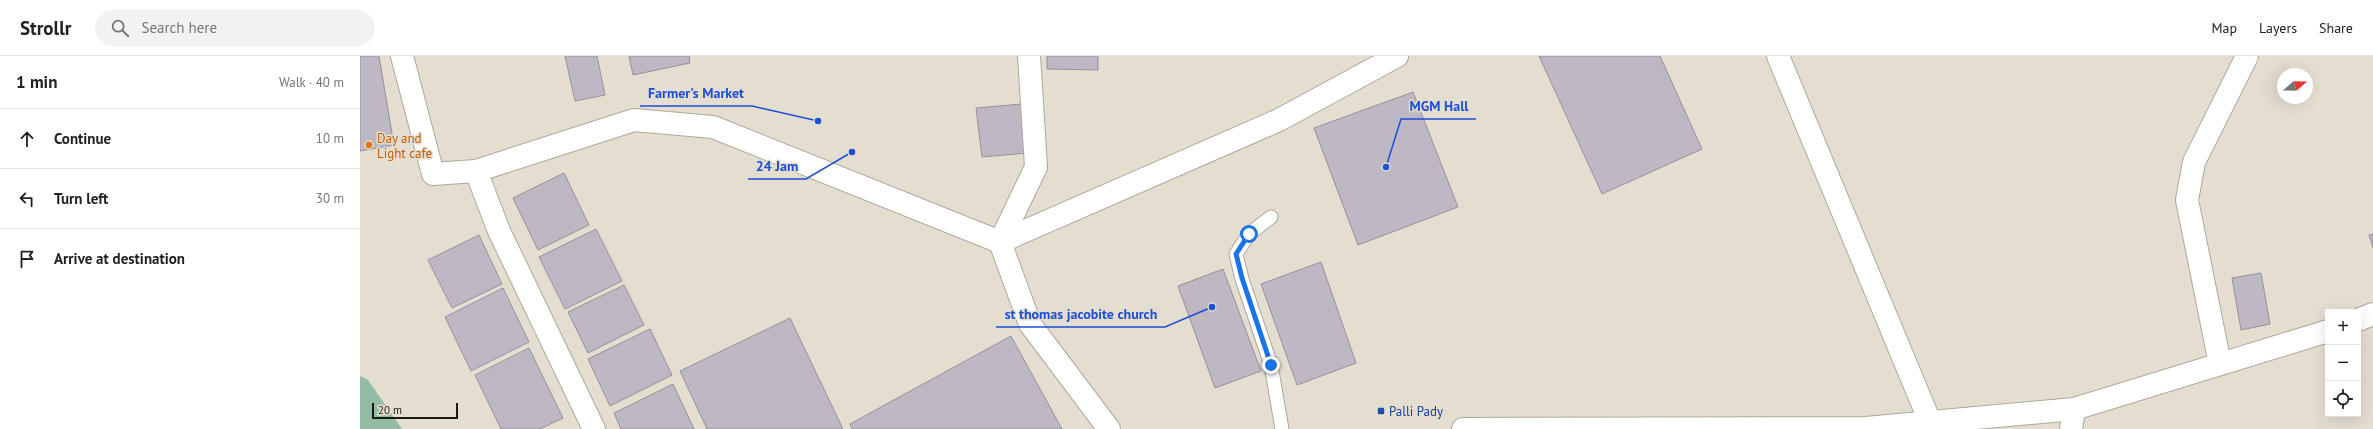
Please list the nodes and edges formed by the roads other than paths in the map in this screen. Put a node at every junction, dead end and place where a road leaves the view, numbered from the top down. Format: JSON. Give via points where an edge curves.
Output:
{"nodes":[{"id":1,"x":402,"y":56,"type":"edge"},
{"id":2,"x":1029,"y":56,"type":"edge"},
{"id":3,"x":1397,"y":56,"type":"edge"},
{"id":4,"x":1778,"y":56,"type":"edge"},
{"id":5,"x":2241,"y":60,"type":"edge"},
{"id":6,"x":476,"y":171,"type":"junction"},
{"id":7,"x":1271,"y":217,"type":"dead end"},
{"id":8,"x":1000,"y":242,"type":"junction"},
{"id":9,"x":2373,"y":314,"type":"edge"},
{"id":10,"x":2361,"y":319,"type":"edge"},
{"id":11,"x":2325,"y":332,"type":"edge"},
{"id":12,"x":2220,"y":364,"type":"junction"},
{"id":13,"x":2072,"y":419,"type":"edge"},
{"id":14,"x":1930,"y":422,"type":"junction"},
{"id":15,"x":588,"y":427,"type":"edge"},
{"id":16,"x":1109,"y":429,"type":"edge"},
{"id":17,"x":1282,"y":429,"type":"edge"},
{"id":18,"x":1462,"y":429,"type":"edge"}],
"edges":[{"from":1,"to":6,"type":"street","via":[[433,174]]},
{"from":2,"to":8,"type":"street","via":[[1036,167]]},
{"from":3,"to":8,"type":"street","via":[[1279,120]]},
{"from":4,"to":14,"type":"street"},
{"from":5,"to":12,"type":"street","via":[[2194,162],[2187,200]]},
{"from":6,"to":8,"type":"street","via":[[634,120],[714,127]]},
{"from":6,"to":15,"type":"street","via":[[499,231]]},
{"from":7,"to":17,"type":"lane","via":[[1249,234],[1236,254],[1271,365]]},
{"from":8,"to":16,"type":"street","via":[[1030,324]]},
{"from":9,"to":10,"type":"street"},
{"from":11,"to":12,"type":"street"},
{"from":12,"to":13,"type":"street"},
{"from":13,"to":14,"type":"street"},
{"from":14,"to":18,"type":"street","via":[[1866,428]]}]}
